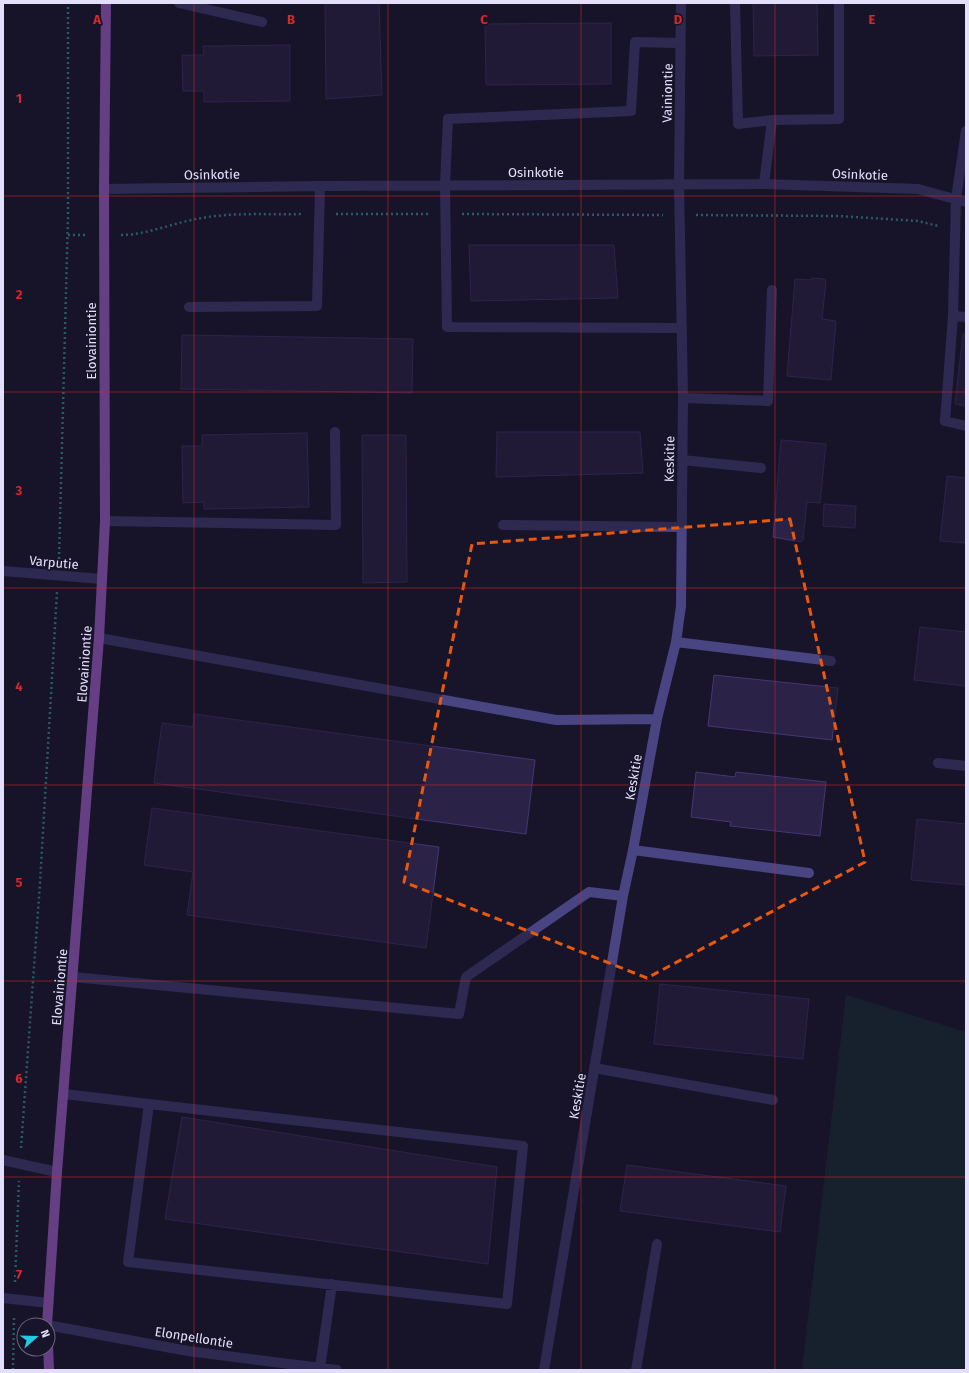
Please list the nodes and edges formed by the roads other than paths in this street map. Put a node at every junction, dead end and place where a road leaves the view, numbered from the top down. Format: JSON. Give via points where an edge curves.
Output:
{"nodes":[{"id":1,"x":106,"y":3,"type":"edge"},
{"id":2,"x":179,"y":3,"type":"edge"},
{"id":3,"x":681,"y":3,"type":"edge"},
{"id":4,"x":735,"y":3,"type":"edge"},
{"id":5,"x":840,"y":3,"type":"edge"},
{"id":6,"x":262,"y":22,"type":"dead end"},
{"id":7,"x":680,"y":43,"type":"junction"},
{"id":8,"x":772,"y":120,"type":"junction"},
{"id":9,"x":966,"y":131,"type":"edge"},
{"id":10,"x":679,"y":184,"type":"junction"},
{"id":11,"x":764,"y":184,"type":"junction"},
{"id":12,"x":445,"y":185,"type":"junction"},
{"id":13,"x":320,"y":186,"type":"junction"},
{"id":14,"x":104,"y":189,"type":"junction"},
{"id":15,"x":961,"y":201,"type":"edge"},
{"id":16,"x":772,"y":290,"type":"dead end"},
{"id":17,"x":189,"y":307,"type":"dead end"},
{"id":18,"x":953,"y":316,"type":"junction"},
{"id":19,"x":966,"y":317,"type":"edge"},
{"id":20,"x":682,"y":328,"type":"junction"},
{"id":21,"x":683,"y":398,"type":"junction"},
{"id":22,"x":966,"y":426,"type":"edge"},
{"id":23,"x":335,"y":432,"type":"dead end"},
{"id":24,"x":682,"y":460,"type":"junction"},
{"id":25,"x":761,"y":468,"type":"dead end"},
{"id":26,"x":105,"y":521,"type":"junction"},
{"id":27,"x":504,"y":525,"type":"dead end"},
{"id":28,"x":682,"y":527,"type":"junction"},
{"id":29,"x":3,"y":571,"type":"edge"},
{"id":30,"x":102,"y":579,"type":"junction"},
{"id":31,"x":100,"y":638,"type":"junction"},
{"id":32,"x":676,"y":642,"type":"junction"},
{"id":33,"x":831,"y":661,"type":"dead end"},
{"id":34,"x":657,"y":719,"type":"junction"},
{"id":35,"x":938,"y":763,"type":"dead end"},
{"id":36,"x":966,"y":766,"type":"edge"},
{"id":37,"x":633,"y":850,"type":"junction"},
{"id":38,"x":809,"y":873,"type":"dead end"},
{"id":39,"x":623,"y":896,"type":"junction"},
{"id":40,"x":73,"y":977,"type":"junction"},
{"id":41,"x":594,"y":1068,"type":"junction"},
{"id":42,"x":64,"y":1094,"type":"junction"},
{"id":43,"x":773,"y":1100,"type":"dead end"},
{"id":44,"x":149,"y":1104,"type":"junction"},
{"id":45,"x":3,"y":1160,"type":"edge"},
{"id":46,"x":57,"y":1172,"type":"junction"},
{"id":47,"x":657,"y":1244,"type":"dead end"},
{"id":48,"x":332,"y":1284,"type":"junction"},
{"id":49,"x":3,"y":1298,"type":"edge"},
{"id":50,"x":48,"y":1303,"type":"junction"},
{"id":51,"x":47,"y":1317,"type":"edge"},
{"id":52,"x":56,"y":1327,"type":"edge"},
{"id":53,"x":48,"y":1357,"type":"edge"},
{"id":54,"x":320,"y":1368,"type":"junction"},
{"id":55,"x":49,"y":1370,"type":"edge"},
{"id":56,"x":337,"y":1370,"type":"edge"},
{"id":57,"x":544,"y":1370,"type":"edge"},
{"id":58,"x":636,"y":1370,"type":"edge"}],
"edges":[{"from":1,"to":14,"type":"main road","name":"Elovainiontie"},
{"from":2,"to":6,"type":"street"},
{"from":3,"to":7,"type":"street","name":"Vainiontie"},
{"from":4,"to":8,"type":"street","via":[[738,124]]},
{"from":5,"to":8,"type":"street","via":[[839,119]]},
{"from":7,"to":10,"type":"street","name":"Vainiontie"},
{"from":7,"to":12,"type":"street","via":[[635,42],[631,111],[448,119]]},
{"from":8,"to":11,"type":"street"},
{"from":9,"to":15,"type":"street"},
{"from":10,"to":11,"type":"street","name":"Osinkotie"},
{"from":10,"to":12,"type":"street","name":"Osinkotie"},
{"from":10,"to":20,"type":"street","name":"Keskitie"},
{"from":11,"to":15,"type":"street","name":"Osinkotie","via":[[918,188]]},
{"from":12,"to":13,"type":"street","name":"Osinkotie"},
{"from":12,"to":20,"type":"street","via":[[447,327]]},
{"from":13,"to":14,"type":"street","name":"Osinkotie"},
{"from":13,"to":17,"type":"street","via":[[317,306]]},
{"from":14,"to":26,"type":"main road","name":"Elovainiontie"},
{"from":15,"to":18,"type":"street","via":[[954,229]]},
{"from":16,"to":21,"type":"street","via":[[768,401]]},
{"from":18,"to":19,"type":"street"},
{"from":18,"to":22,"type":"street","via":[[944,421]]},
{"from":20,"to":21,"type":"street","name":"Keskitie"},
{"from":21,"to":24,"type":"street","name":"Keskitie"},
{"from":23,"to":26,"type":"street","via":[[336,525]]},
{"from":24,"to":25,"type":"street"},
{"from":24,"to":28,"type":"street","name":"Keskitie"},
{"from":26,"to":30,"type":"main road","name":"Elovainiontie"},
{"from":27,"to":28,"type":"street"},
{"from":28,"to":32,"type":"street","name":"Keskitie","via":[[681,606]]},
{"from":29,"to":30,"type":"street","name":"Varputie"},
{"from":30,"to":31,"type":"main road","name":"Elovainiontie"},
{"from":31,"to":34,"type":"street","via":[[556,720]]},
{"from":31,"to":40,"type":"main road","name":"Elovainiontie"},
{"from":32,"to":33,"type":"street"},
{"from":32,"to":34,"type":"street","name":"Keskitie"},
{"from":34,"to":37,"type":"street","name":"Keskitie"},
{"from":35,"to":36,"type":"street"},
{"from":37,"to":38,"type":"street"},
{"from":37,"to":39,"type":"street","name":"Keskitie"},
{"from":39,"to":40,"type":"street","via":[[589,892],[466,977],[459,1014]]},
{"from":39,"to":41,"type":"street","name":"Keskitie"},
{"from":40,"to":42,"type":"main road","name":"Elovainiontie"},
{"from":41,"to":43,"type":"street"},
{"from":41,"to":57,"type":"street","name":"Keskitie"},
{"from":42,"to":44,"type":"street"},
{"from":42,"to":46,"type":"main road","name":"Elovainiontie"},
{"from":44,"to":48,"type":"street","via":[[128,1262]]},
{"from":44,"to":48,"type":"street","via":[[523,1146],[507,1304]]},
{"from":45,"to":46,"type":"street"},
{"from":46,"to":50,"type":"main road","name":"Elovainiontie"},
{"from":47,"to":58,"type":"street"},
{"from":48,"to":54,"type":"street"},
{"from":49,"to":50,"type":"street"},
{"from":50,"to":51,"type":"main road","name":"Elovainiontie"},
{"from":52,"to":54,"type":"street","name":"Elonpellontie","via":[[188,1351]]},
{"from":53,"to":55,"type":"main road"},
{"from":54,"to":56,"type":"street","name":"Elonpellontie"}]}
